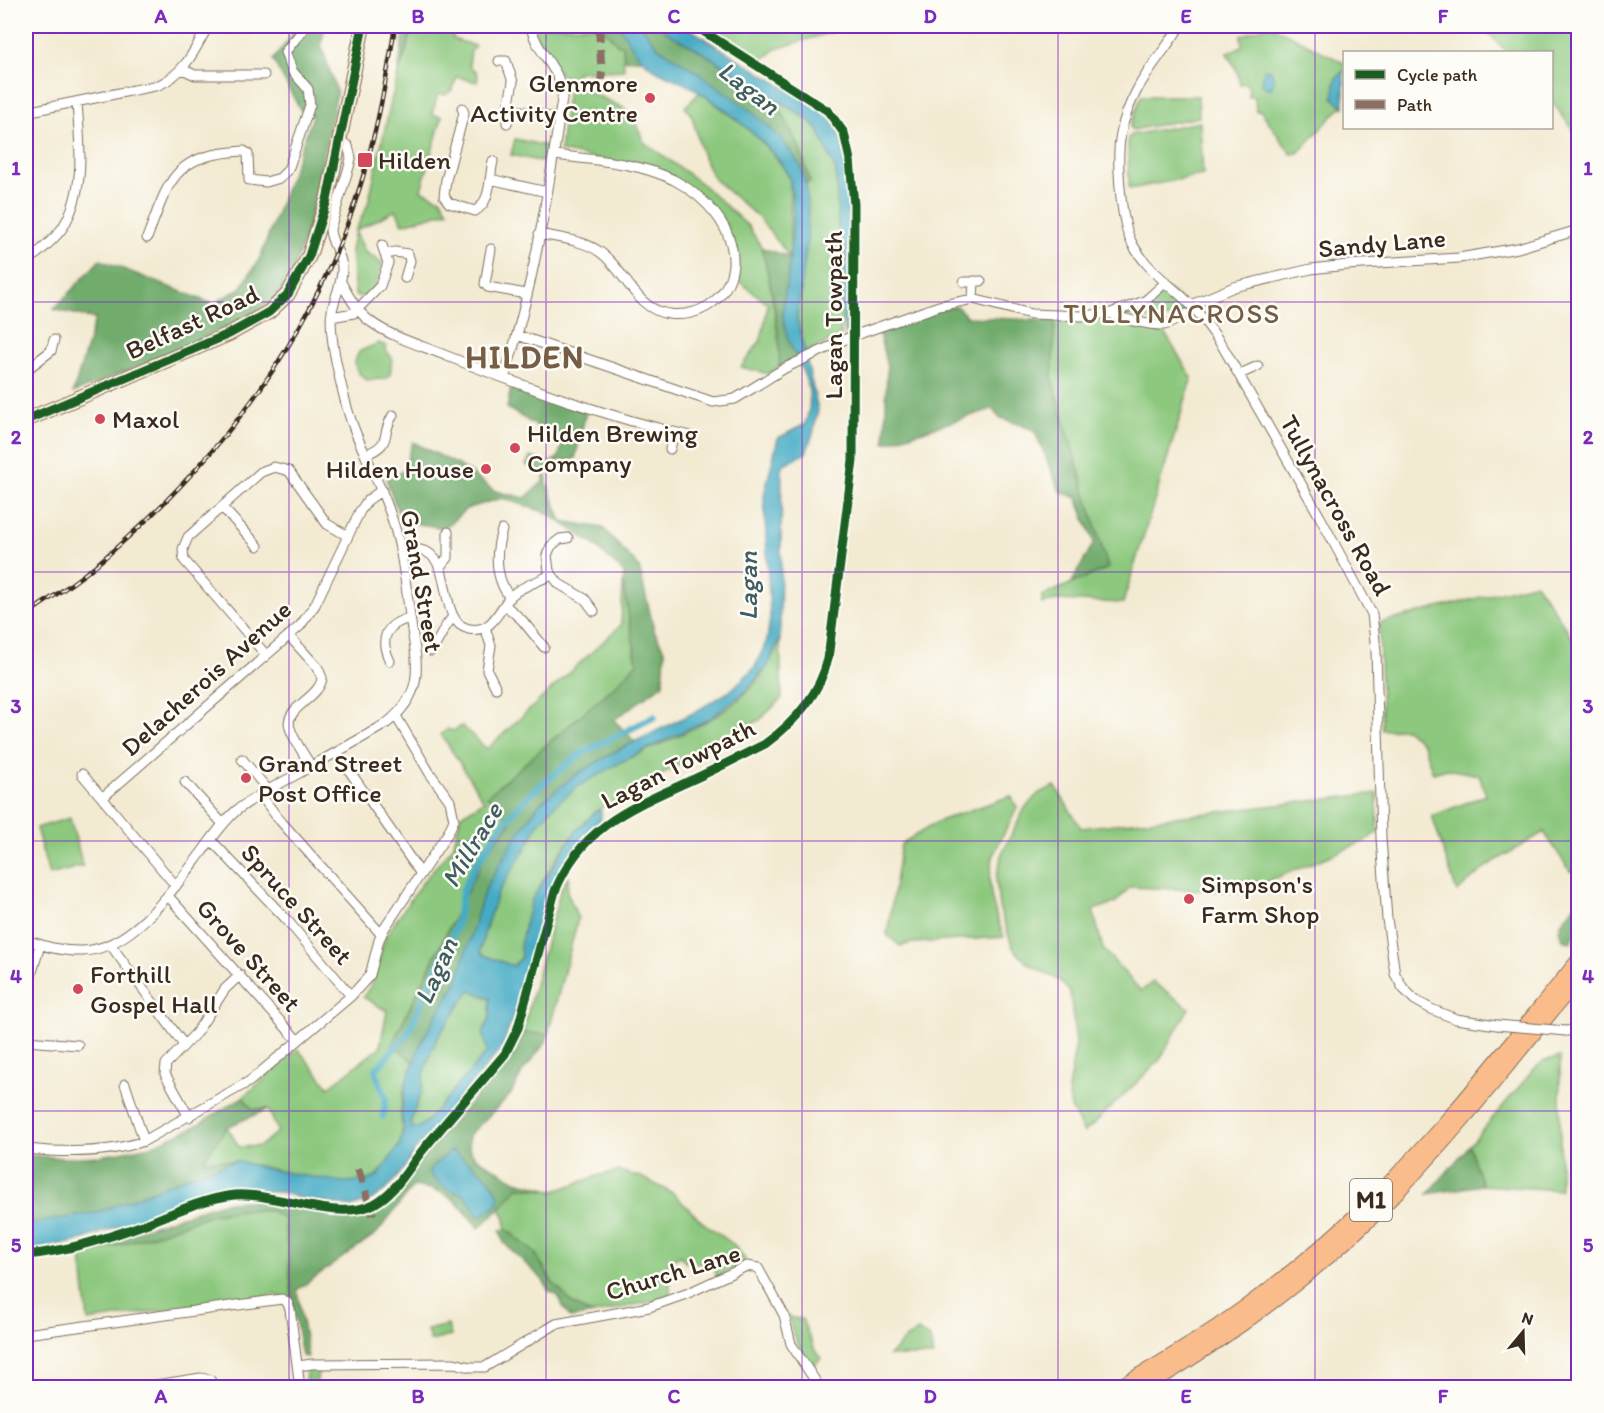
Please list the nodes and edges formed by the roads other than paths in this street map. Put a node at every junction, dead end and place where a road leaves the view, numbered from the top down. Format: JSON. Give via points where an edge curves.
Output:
{"nodes":[{"id":1,"x":208,"y":26,"type":"edge"},
{"id":2,"x":306,"y":26,"type":"edge"},
{"id":3,"x":363,"y":26,"type":"edge"},
{"id":4,"x":515,"y":26,"type":"edge"},
{"id":5,"x":531,"y":26,"type":"edge"},
{"id":6,"x":1180,"y":26,"type":"edge"},
{"id":7,"x":499,"y":61,"type":"dead end"},
{"id":8,"x":182,"y":69,"type":"junction"},
{"id":9,"x":264,"y":75,"type":"dead end"},
{"id":10,"x":77,"y":103,"type":"junction"},
{"id":11,"x":462,"y":108,"type":"dead end"},
{"id":12,"x":511,"y":109,"type":"junction"},
{"id":13,"x":26,"y":112,"type":"edge"},
{"id":14,"x":559,"y":119,"type":"junction"},
{"id":15,"x":507,"y":123,"type":"dead end"},
{"id":16,"x":339,"y":139,"type":"junction"},
{"id":17,"x":555,"y":155,"type":"junction"},
{"id":18,"x":493,"y":161,"type":"dead end"},
{"id":19,"x":490,"y":179,"type":"junction"},
{"id":20,"x":547,"y":192,"type":"junction"},
{"id":21,"x":1578,"y":230,"type":"edge"},
{"id":22,"x":539,"y":234,"type":"junction"},
{"id":23,"x":147,"y":238,"type":"dead end"},
{"id":24,"x":491,"y":249,"type":"dead end"},
{"id":25,"x":26,"y":263,"type":"edge"},
{"id":26,"x":405,"y":278,"type":"dead end"},
{"id":27,"x":341,"y":282,"type":"junction"},
{"id":28,"x":973,"y":282,"type":"dead end"},
{"id":29,"x":1166,"y":282,"type":"junction"},
{"id":30,"x":526,"y":294,"type":"junction"},
{"id":31,"x":973,"y":299,"type":"junction"},
{"id":32,"x":1191,"y":305,"type":"junction"},
{"id":33,"x":358,"y":308,"type":"junction"},
{"id":34,"x":1111,"y":314,"type":"junction"},
{"id":35,"x":1186,"y":314,"type":"dead end"},
{"id":36,"x":332,"y":317,"type":"junction"},
{"id":37,"x":517,"y":335,"type":"junction"},
{"id":38,"x":54,"y":340,"type":"dead end"},
{"id":39,"x":1258,"y":366,"type":"dead end"},
{"id":40,"x":26,"y":370,"type":"edge"},
{"id":41,"x":1240,"y":374,"type":"junction"},
{"id":42,"x":504,"y":378,"type":"junction"},
{"id":43,"x":393,"y":415,"type":"dead end"},
{"id":44,"x":26,"y":420,"type":"edge"},
{"id":45,"x":674,"y":432,"type":"junction"},
{"id":46,"x":690,"y":436,"type":"dead end"},
{"id":47,"x":670,"y":449,"type":"dead end"},
{"id":48,"x":366,"y":454,"type":"junction"},
{"id":49,"x":382,"y":489,"type":"junction"},
{"id":50,"x":222,"y":507,"type":"junction"},
{"id":51,"x":502,"y":530,"type":"dead end"},
{"id":52,"x":448,"y":532,"type":"dead end"},
{"id":53,"x":348,"y":536,"type":"junction"},
{"id":54,"x":568,"y":538,"type":"dead end"},
{"id":55,"x":258,"y":546,"type":"dead end"},
{"id":56,"x":400,"y":550,"type":"junction"},
{"id":57,"x":439,"y":567,"type":"junction"},
{"id":58,"x":550,"y":575,"type":"junction"},
{"id":59,"x":508,"y":601,"type":"junction"},
{"id":60,"x":594,"y":610,"type":"dead end"},
{"id":61,"x":453,"y":617,"type":"junction"},
{"id":62,"x":410,"y":618,"type":"junction"},
{"id":63,"x":485,"y":627,"type":"junction"},
{"id":64,"x":289,"y":636,"type":"junction"},
{"id":65,"x":544,"y":647,"type":"dead end"},
{"id":66,"x":431,"y":651,"type":"dead end"},
{"id":67,"x":266,"y":656,"type":"junction"},
{"id":68,"x":390,"y":662,"type":"dead end"},
{"id":69,"x":496,"y":688,"type":"dead end"},
{"id":70,"x":396,"y":716,"type":"junction"},
{"id":71,"x":336,"y":753,"type":"junction"},
{"id":72,"x":248,"y":762,"type":"dead end"},
{"id":73,"x":311,"y":766,"type":"junction"},
{"id":74,"x":82,"y":774,"type":"dead end"},
{"id":75,"x":185,"y":782,"type":"dead end"},
{"id":76,"x":264,"y":792,"type":"junction"},
{"id":77,"x":102,"y":798,"type":"junction"},
{"id":78,"x":223,"y":824,"type":"junction"},
{"id":79,"x":211,"y":840,"type":"junction"},
{"id":80,"x":421,"y":874,"type":"junction"},
{"id":81,"x":176,"y":886,"type":"junction"},
{"id":82,"x":168,"y":896,"type":"junction"},
{"id":83,"x":381,"y":934,"type":"junction"},
{"id":84,"x":26,"y":940,"type":"edge"},
{"id":85,"x":110,"y":944,"type":"junction"},
{"id":86,"x":40,"y":945,"type":"junction"},
{"id":87,"x":1578,"y":961,"type":"edge"},
{"id":88,"x":240,"y":975,"type":"junction"},
{"id":89,"x":1578,"y":979,"type":"edge"},
{"id":90,"x":26,"y":993,"type":"edge"},
{"id":91,"x":351,"y":996,"type":"junction"},
{"id":92,"x":1578,"y":1030,"type":"edge"},
{"id":93,"x":26,"y":1041,"type":"edge"},
{"id":94,"x":298,"y":1041,"type":"junction"},
{"id":95,"x":78,"y":1045,"type":"dead end"},
{"id":96,"x":184,"y":1045,"type":"junction"},
{"id":97,"x":125,"y":1084,"type":"dead end"},
{"id":98,"x":189,"y":1117,"type":"junction"},
{"id":99,"x":144,"y":1141,"type":"junction"},
{"id":100,"x":26,"y":1149,"type":"edge"},
{"id":101,"x":26,"y":1334,"type":"edge"},
{"id":102,"x":298,"y":1365,"type":"junction"},
{"id":103,"x":137,"y":1388,"type":"edge"},
{"id":104,"x":216,"y":1388,"type":"edge"},
{"id":105,"x":300,"y":1388,"type":"edge"},
{"id":106,"x":820,"y":1388,"type":"edge"},
{"id":107,"x":1117,"y":1388,"type":"edge"},
{"id":108,"x":1143,"y":1388,"type":"edge"}],
"edges":[{"from":1,"to":8,"type":"street"},
{"from":2,"to":23,"type":"street","via":[[285,52],[293,72],[308,89],[310,105],[288,170],[280,178],[266,182],[249,180],[248,154],[244,151],[204,156],[185,165],[171,181]]},
{"from":3,"to":16,"type":"highway","name":"Belfast Road"},
{"from":4,"to":5,"type":"street"},
{"from":5,"to":14,"type":"street","via":[[561,82]]},
{"from":6,"to":29,"type":"street","name":"Tullynacross Road","via":[[1148,69],[1128,108],[1119,161],[1132,244]]},
{"from":7,"to":12,"type":"street","via":[[506,61],[513,82]]},
{"from":8,"to":9,"type":"street","via":[[195,75]]},
{"from":8,"to":10,"type":"street","via":[[159,85]]},
{"from":10,"to":13,"type":"street"},
{"from":10,"to":25,"type":"street","via":[[80,177],[70,212],[62,228]]},
{"from":11,"to":19,"type":"street","via":[[444,196],[453,206],[476,211],[486,198]]},
{"from":12,"to":14,"type":"street"},
{"from":12,"to":15,"type":"street"},
{"from":14,"to":17,"type":"street"},
{"from":16,"to":27,"type":"street","name":"Grand Street","via":[[348,146],[351,158],[329,233],[341,255]]},
{"from":16,"to":44,"type":"highway","name":"Belfast Road","via":[[315,241],[298,278],[279,304],[229,334]]},
{"from":17,"to":20,"type":"street"},
{"from":17,"to":22,"type":"street","via":[[642,168],[682,185],[702,200],[726,228],[733,254],[732,272],[718,299],[702,310],[668,314],[638,297],[600,252]]},
{"from":18,"to":19,"type":"street"},
{"from":19,"to":20,"type":"street"},
{"from":20,"to":22,"type":"street"},
{"from":21,"to":32,"type":"street","name":"Sandy Lane","via":[[1518,248],[1460,258],[1311,269],[1234,287]]},
{"from":22,"to":30,"type":"street"},
{"from":24,"to":30,"type":"street","via":[[485,284]]},
{"from":26,"to":33,"type":"street","via":[[408,254],[384,249],[388,263],[380,286]]},
{"from":27,"to":33,"type":"street"},
{"from":27,"to":36,"type":"street","name":"Grand Street"},
{"from":28,"to":31,"type":"street"},
{"from":29,"to":32,"type":"street","name":"Tullynacross Road"},
{"from":29,"to":34,"type":"street","via":[[1145,301]]},
{"from":30,"to":37,"type":"street"},
{"from":31,"to":34,"type":"street","via":[[1031,314]]},
{"from":31,"to":37,"type":"street","via":[[939,306],[850,337],[785,368],[735,399],[713,402]]},
{"from":32,"to":41,"type":"street","name":"Tullynacross Road"},
{"from":33,"to":36,"type":"street","via":[[354,313]]},
{"from":33,"to":42,"type":"street","via":[[380,328]]},
{"from":34,"to":35,"type":"street","via":[[1164,325]]},
{"from":36,"to":48,"type":"street","name":"Grand Street","via":[[345,398]]},
{"from":37,"to":42,"type":"street"},
{"from":38,"to":40,"type":"street","via":[[51,351]]},
{"from":39,"to":41,"type":"street"},
{"from":41,"to":92,"type":"street","name":"Tullynacross Road","bridge":true,"via":[[1371,614],[1376,651],[1381,838],[1395,974],[1415,1000],[1456,1019]]},
{"from":42,"to":45,"type":"street"},
{"from":43,"to":48,"type":"street","via":[[384,443]]},
{"from":45,"to":46,"type":"street"},
{"from":45,"to":47,"type":"street"},
{"from":48,"to":49,"type":"street","name":"Grand Street"},
{"from":49,"to":53,"type":"street","name":"Delacherois Avenue","via":[[364,505]]},
{"from":49,"to":56,"type":"street","name":"Grand Street"},
{"from":50,"to":53,"type":"street","via":[[261,472],[282,468],[294,476],[327,524]]},
{"from":50,"to":55,"type":"street"},
{"from":50,"to":67,"type":"street","via":[[188,537],[184,560]]},
{"from":51,"to":59,"type":"street","via":[[498,569]]},
{"from":52,"to":57,"type":"street","via":[[448,558]]},
{"from":53,"to":64,"type":"street","name":"Delacherois Avenue","via":[[312,611]]},
{"from":54,"to":58,"type":"street","via":[[555,542],[549,550]]},
{"from":56,"to":57,"type":"street","via":[[422,549]]},
{"from":56,"to":62,"type":"street","name":"Grand Street"},
{"from":57,"to":61,"type":"street"},
{"from":58,"to":59,"type":"street","via":[[517,591]]},
{"from":58,"to":60,"type":"street","via":[[585,599]]},
{"from":59,"to":63,"type":"street"},
{"from":59,"to":65,"type":"street"},
{"from":61,"to":63,"type":"street","via":[[466,628]]},
{"from":61,"to":66,"type":"street"},
{"from":62,"to":68,"type":"street","via":[[397,622],[385,637],[384,648]]},
{"from":62,"to":70,"type":"street","name":"Grand Street","via":[[416,685]]},
{"from":63,"to":69,"type":"street","via":[[491,646],[487,670]]},
{"from":64,"to":67,"type":"street","name":"Delacherois Avenue"},
{"from":64,"to":73,"type":"street","via":[[322,678],[319,689],[293,712],[289,721],[290,730]]},
{"from":67,"to":77,"type":"street","name":"Delacherois Avenue"},
{"from":70,"to":71,"type":"street","name":"Grand Street"},
{"from":70,"to":80,"type":"street","via":[[453,808],[452,827]]},
{"from":71,"to":73,"type":"street","name":"Grand Street"},
{"from":71,"to":80,"type":"street"},
{"from":72,"to":76,"type":"street"},
{"from":73,"to":76,"type":"street","name":"Grand Street"},
{"from":74,"to":77,"type":"street"},
{"from":75,"to":78,"type":"street"},
{"from":76,"to":78,"type":"street","name":"Grand Street"},
{"from":76,"to":83,"type":"street","via":[[292,835]]},
{"from":77,"to":81,"type":"street"},
{"from":78,"to":79,"type":"street","name":"Grand Street"},
{"from":79,"to":81,"type":"street","name":"Grand Street"},
{"from":79,"to":91,"type":"street","name":"Spruce Street","via":[[286,919]]},
{"from":80,"to":83,"type":"street"},
{"from":81,"to":82,"type":"street","name":"Grand Street"},
{"from":82,"to":85,"type":"street","name":"Grand Street","via":[[139,924]]},
{"from":82,"to":88,"type":"street","name":"Grove Street"},
{"from":83,"to":91,"type":"street","via":[[370,975]]},
{"from":84,"to":86,"type":"street"},
{"from":85,"to":86,"type":"street","via":[[83,951]]},
{"from":85,"to":96,"type":"street"},
{"from":86,"to":90,"type":"street"},
{"from":87,"to":107,"type":"highway","number":"M1","via":[[1436,1132],[1325,1244],[1207,1335]]},
{"from":88,"to":94,"type":"street","name":"Grove Street"},
{"from":88,"to":96,"type":"street"},
{"from":89,"to":108,"type":"highway","number":"M1","via":[[1429,1158],[1341,1246],[1257,1315]]},
{"from":91,"to":94,"type":"street"},
{"from":93,"to":95,"type":"street"},
{"from":94,"to":98,"type":"street","via":[[250,1081]]},
{"from":96,"to":98,"type":"street","via":[[169,1060],[165,1074]]},
{"from":97,"to":99,"type":"street"},
{"from":98,"to":99,"type":"street"},
{"from":99,"to":100,"type":"street","via":[[77,1152]]},
{"from":101,"to":102,"type":"street","via":[[279,1299],[288,1305]]},
{"from":102,"to":105,"type":"street"},
{"from":102,"to":106,"type":"street","name":"Church Lane","via":[[454,1363],[485,1367],[556,1324],[649,1307],[753,1266],[775,1296],[791,1344]]},
{"from":103,"to":104,"type":"street","via":[[201,1378],[210,1380]]}]}
